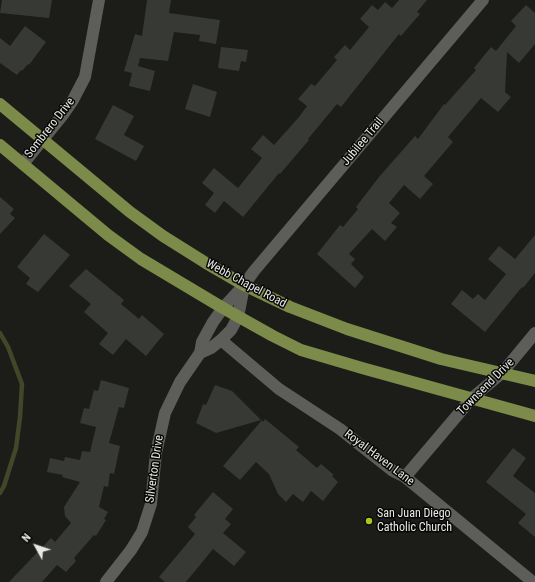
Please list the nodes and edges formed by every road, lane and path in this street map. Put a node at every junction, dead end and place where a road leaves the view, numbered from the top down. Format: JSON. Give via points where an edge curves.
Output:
{"nodes":[{"id":1,"x":99,"y":0,"type":"edge"},
{"id":2,"x":482,"y":0,"type":"edge"},
{"id":3,"x":0,"y":104,"type":"edge"},
{"id":4,"x":43,"y":140,"type":"junction"},
{"id":5,"x":0,"y":145,"type":"edge"},
{"id":6,"x":23,"y":164,"type":"junction"},
{"id":7,"x":244,"y":285,"type":"junction"},
{"id":8,"x":223,"y":308,"type":"junction"},
{"id":9,"x":238,"y":317,"type":"junction"},
{"id":10,"x":535,"y":334,"type":"edge"},
{"id":11,"x":221,"y":340,"type":"junction"},
{"id":12,"x":200,"y":353,"type":"junction"},
{"id":13,"x":502,"y":373,"type":"junction"},
{"id":14,"x":535,"y":381,"type":"edge"},
{"id":15,"x":472,"y":398,"type":"junction"},
{"id":16,"x":535,"y":416,"type":"edge"},
{"id":17,"x":405,"y":477,"type":"junction"},
{"id":18,"x":106,"y":582,"type":"edge"},
{"id":19,"x":533,"y":582,"type":"edge"}],
"edges":[{"from":1,"to":4,"type":"street","name":"Sombrero Drive","via":[[85,77],[73,100]]},
{"from":2,"to":7,"type":"street","name":"Jubilee Trail"},
{"from":3,"to":4,"type":"main road","name":"Webb Chapel Road"},
{"from":4,"to":6,"type":"street","name":"Sombrero Drive"},
{"from":4,"to":7,"type":"main road","name":"Webb Chapel Road","via":[[163,236]]},
{"from":5,"to":6,"type":"main road"},
{"from":6,"to":8,"type":"main road","via":[[108,235],[141,259]]},
{"from":7,"to":8,"type":"street","name":"Silverton Drive"},
{"from":7,"to":9,"type":"street","name":"Silverton Drive"},
{"from":7,"to":13,"type":"main road","name":"Webb Chapel Road","via":[[290,307],[347,329],[442,359]]},
{"from":8,"to":9,"type":"main road"},
{"from":8,"to":12,"type":"street","name":"Silverton Drive","via":[[202,342]]},
{"from":9,"to":11,"type":"street","name":"Silverton Drive","via":[[231,330]]},
{"from":9,"to":15,"type":"main road","via":[[301,350]]},
{"from":10,"to":13,"type":"street","name":"Townsend Drive"},
{"from":11,"to":12,"type":"street","name":"Silverton Drive"},
{"from":11,"to":17,"type":"street","name":"Royal Haven Lane","via":[[279,388],[340,429],[393,471]]},
{"from":12,"to":18,"type":"street","name":"Silverton Drive","via":[[180,382],[165,413],[156,453],[151,504],[142,532],[132,550]]},
{"from":13,"to":14,"type":"main road","name":"Webb Chapel Road"},
{"from":13,"to":15,"type":"street","name":"Townsend Drive"},
{"from":15,"to":16,"type":"main road"},
{"from":15,"to":17,"type":"street","name":"Townsend Drive"},
{"from":17,"to":19,"type":"street","name":"Royal Haven Lane"}]}
